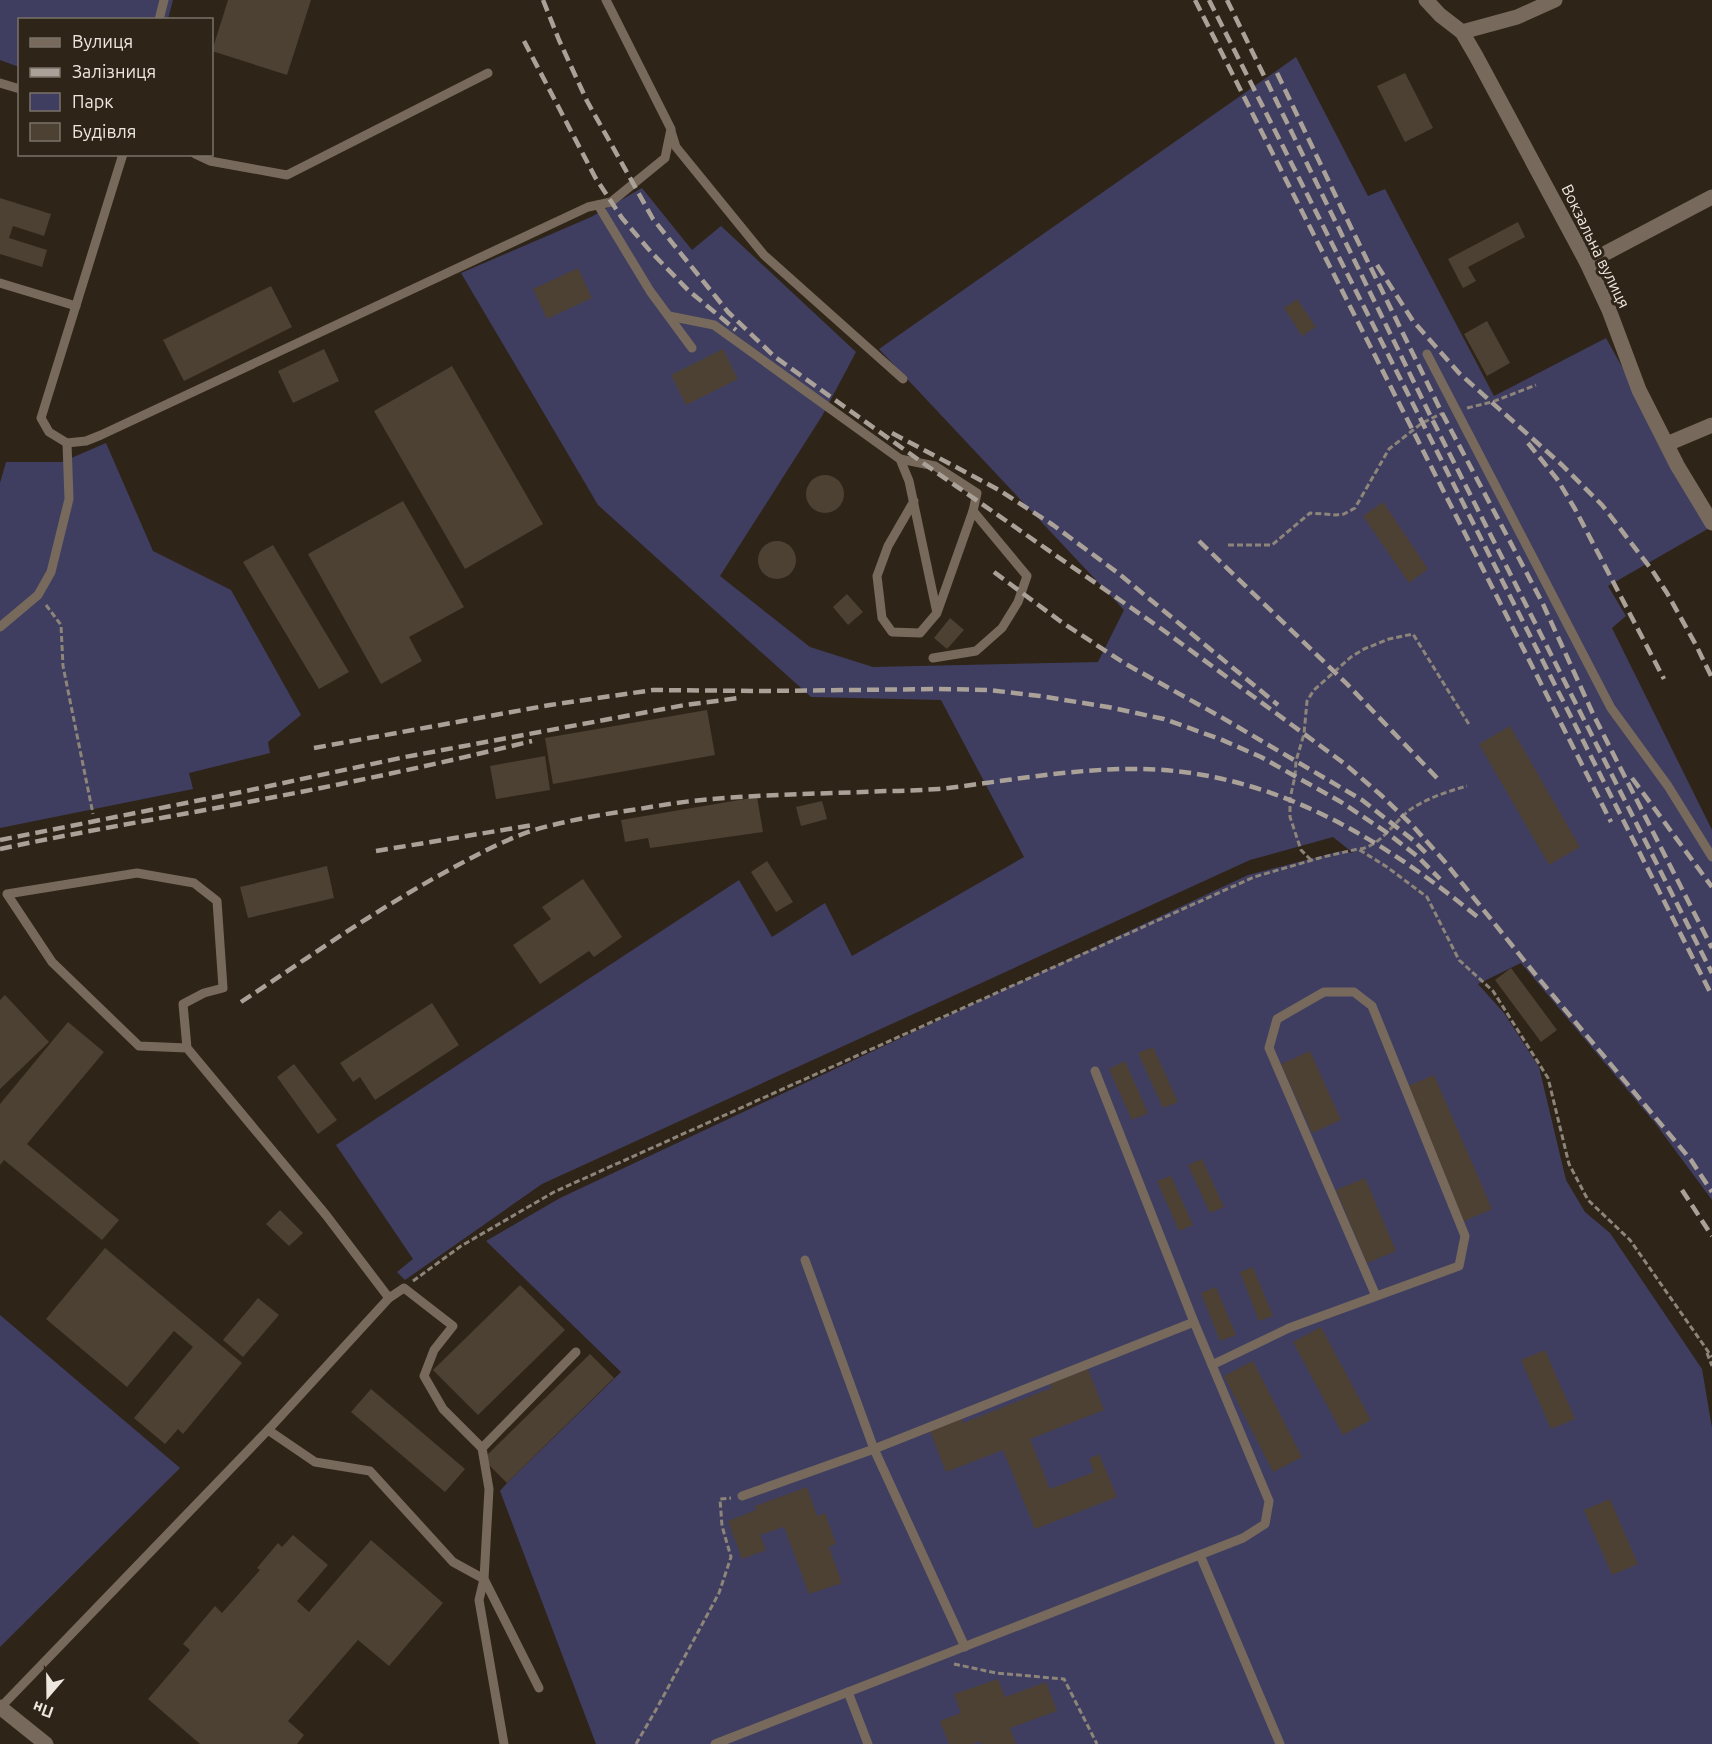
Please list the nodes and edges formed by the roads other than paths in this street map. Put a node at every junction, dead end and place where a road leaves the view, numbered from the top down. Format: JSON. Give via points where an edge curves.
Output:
{"nodes":[{"id":1,"x":164,"y":0,"type":"edge"},
{"id":2,"x":606,"y":0,"type":"edge"},
{"id":3,"x":1426,"y":0,"type":"edge"},
{"id":4,"x":1556,"y":0,"type":"edge"},
{"id":5,"x":160,"y":18,"type":"edge"},
{"id":6,"x":1462,"y":32,"type":"junction"},
{"id":7,"x":488,"y":73,"type":"dead end"},
{"id":8,"x":0,"y":83,"type":"edge"},
{"id":9,"x":18,"y":88,"type":"edge"},
{"id":10,"x":671,"y":129,"type":"junction"},
{"id":11,"x":122,"y":156,"type":"edge"},
{"id":12,"x":199,"y":156,"type":"edge"},
{"id":13,"x":1712,"y":197,"type":"edge"},
{"id":14,"x":598,"y":205,"type":"junction"},
{"id":15,"x":1587,"y":262,"type":"junction"},
{"id":16,"x":0,"y":283,"type":"edge"},
{"id":17,"x":76,"y":306,"type":"junction"},
{"id":18,"x":669,"y":316,"type":"junction"},
{"id":19,"x":692,"y":348,"type":"dead end"},
{"id":20,"x":1427,"y":354,"type":"dead end"},
{"id":21,"x":903,"y":379,"type":"dead end"},
{"id":22,"x":1712,"y":425,"type":"edge"},
{"id":23,"x":68,"y":443,"type":"junction"},
{"id":24,"x":1667,"y":444,"type":"junction"},
{"id":25,"x":900,"y":459,"type":"junction"},
{"id":26,"x":914,"y":501,"type":"junction"},
{"id":27,"x":973,"y":511,"type":"junction"},
{"id":28,"x":1712,"y":523,"type":"edge"},
{"id":29,"x":938,"y":613,"type":"junction"},
{"id":30,"x":0,"y":627,"type":"edge"},
{"id":31,"x":933,"y":658,"type":"dead end"},
{"id":32,"x":1712,"y":857,"type":"edge"},
{"id":33,"x":187,"y":1048,"type":"junction"},
{"id":34,"x":1095,"y":1071,"type":"dead end"},
{"id":35,"x":805,"y":1260,"type":"dead end"},
{"id":36,"x":1376,"y":1296,"type":"junction"},
{"id":37,"x":388,"y":1298,"type":"junction"},
{"id":38,"x":1194,"y":1322,"type":"junction"},
{"id":39,"x":576,"y":1352,"type":"dead end"},
{"id":40,"x":1212,"y":1365,"type":"junction"},
{"id":41,"x":268,"y":1430,"type":"junction"},
{"id":42,"x":482,"y":1448,"type":"junction"},
{"id":43,"x":874,"y":1449,"type":"junction"},
{"id":44,"x":742,"y":1496,"type":"road end"},
{"id":45,"x":1200,"y":1555,"type":"junction"},
{"id":46,"x":484,"y":1579,"type":"junction"},
{"id":47,"x":964,"y":1647,"type":"junction"},
{"id":48,"x":539,"y":1688,"type":"dead end"},
{"id":49,"x":848,"y":1692,"type":"junction"},
{"id":50,"x":0,"y":1707,"type":"edge"},
{"id":51,"x":46,"y":1744,"type":"edge"},
{"id":52,"x":504,"y":1744,"type":"edge"},
{"id":53,"x":715,"y":1744,"type":"edge"},
{"id":54,"x":868,"y":1744,"type":"edge"},
{"id":55,"x":1280,"y":1744,"type":"edge"}],
"edges":[{"from":1,"to":5,"type":"lane"},
{"from":2,"to":10,"type":"lane"},
{"from":3,"to":6,"type":"street","name":"Вокзальна вулиця"},
{"from":4,"to":6,"type":"street","via":[[1517,18]]},
{"from":6,"to":15,"type":"street","name":"Вокзальна вулиця"},
{"from":7,"to":12,"type":"lane","via":[[287,175]]},
{"from":8,"to":9,"type":"lane"},
{"from":10,"to":14,"type":"lane","via":[[665,158],[611,202]]},
{"from":10,"to":21,"type":"lane","via":[[676,147],[764,255]]},
{"from":11,"to":17,"type":"lane"},
{"from":13,"to":15,"type":"street"},
{"from":14,"to":18,"type":"lane"},
{"from":14,"to":23,"type":"lane","via":[[100,435]]},
{"from":15,"to":24,"type":"street","name":"Вокзальна вулиця","via":[[1639,390]]},
{"from":16,"to":17,"type":"lane"},
{"from":17,"to":23,"type":"lane","via":[[41,418],[50,432]]},
{"from":18,"to":19,"type":"lane"},
{"from":18,"to":25,"type":"lane","via":[[714,325]]},
{"from":20,"to":32,"type":"lane","via":[[1611,708],[1668,786]]},
{"from":22,"to":24,"type":"street"},
{"from":23,"to":30,"type":"lane","via":[[69,498],[51,572],[38,595]]},
{"from":24,"to":28,"type":"street","name":"Вокзальна вулиця"},
{"from":25,"to":26,"type":"lane"},
{"from":25,"to":27,"type":"lane","via":[[935,466],[977,493]]},
{"from":26,"to":29,"type":"lane"},
{"from":26,"to":29,"type":"lane","via":[[888,546],[877,576],[882,618],[892,632],[920,633]]},
{"from":27,"to":29,"type":"lane"},
{"from":27,"to":31,"type":"lane","via":[[1027,576],[1018,602],[1002,628],[976,651]]},
{"from":33,"to":33,"type":"lane","via":[[183,1004],[223,988],[217,901],[194,883],[137,873],[7,894],[52,962],[139,1046]]},
{"from":33,"to":37,"type":"lane","via":[[326,1215]]},
{"from":34,"to":38,"type":"lane"},
{"from":35,"to":43,"type":"lane"},
{"from":36,"to":36,"type":"lane","via":[[1459,1266],[1465,1236],[1372,1006],[1353,992],[1324,992],[1277,1018],[1269,1048]]},
{"from":36,"to":40,"type":"lane","via":[[1289,1328]]},
{"from":37,"to":41,"type":"lane"},
{"from":37,"to":42,"type":"lane","via":[[404,1288],[453,1326],[434,1350],[424,1376],[443,1409]]},
{"from":38,"to":40,"type":"lane"},
{"from":38,"to":43,"type":"lane"},
{"from":39,"to":42,"type":"lane"},
{"from":40,"to":45,"type":"lane","via":[[1269,1501],[1265,1524],[1243,1538]]},
{"from":41,"to":46,"type":"lane","via":[[315,1462],[370,1471],[453,1562]]},
{"from":41,"to":50,"type":"lane"},
{"from":42,"to":46,"type":"lane","via":[[489,1489]]},
{"from":43,"to":44,"type":"lane"},
{"from":43,"to":47,"type":"lane"},
{"from":45,"to":47,"type":"lane"},
{"from":45,"to":55,"type":"lane"},
{"from":46,"to":48,"type":"lane"},
{"from":46,"to":52,"type":"lane","via":[[479,1600]]},
{"from":47,"to":49,"type":"lane"},
{"from":49,"to":53,"type":"lane"},
{"from":49,"to":54,"type":"lane"},
{"from":50,"to":51,"type":"street"}]}
